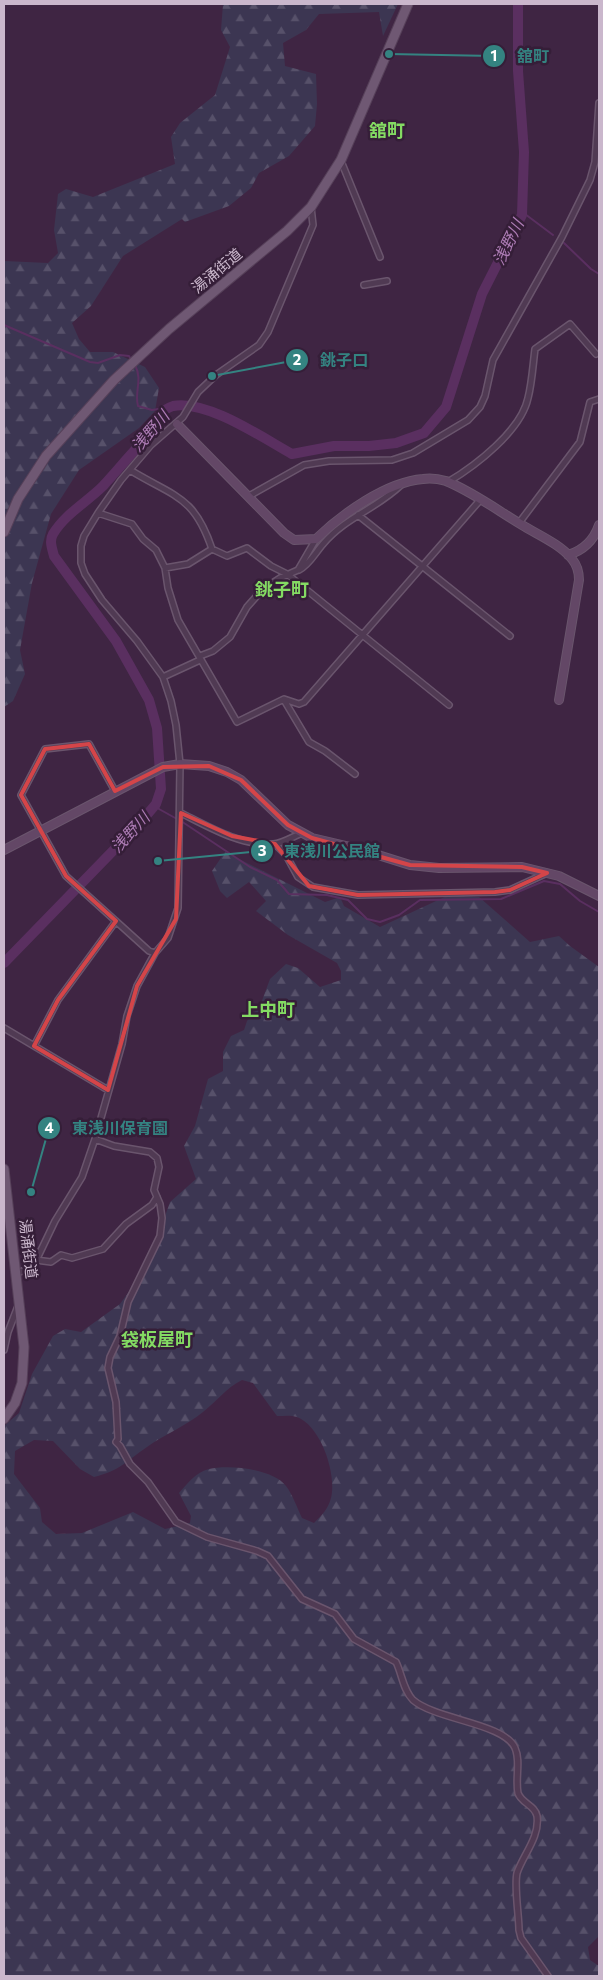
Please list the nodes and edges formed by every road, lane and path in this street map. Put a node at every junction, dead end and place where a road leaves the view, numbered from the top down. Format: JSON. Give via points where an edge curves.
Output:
{"nodes":[{"id":1,"x":408,"y":4,"type":"edge"},
{"id":2,"x":599,"y":103,"type":"edge"},
{"id":3,"x":341,"y":160,"type":"junction"},
{"id":4,"x":311,"y":207,"type":"junction"},
{"id":5,"x":380,"y":257,"type":"dead end"},
{"id":6,"x":387,"y":281,"type":"dead end"},
{"id":7,"x":364,"y":285,"type":"dead end"},
{"id":8,"x":596,"y":354,"type":"dead end"},
{"id":9,"x":599,"y":399,"type":"edge"},
{"id":10,"x":176,"y":424,"type":"junction"},
{"id":11,"x":130,"y":470,"type":"junction"},
{"id":12,"x":448,"y":482,"type":"junction"},
{"id":13,"x":401,"y":485,"type":"junction"},
{"id":14,"x":249,"y":496,"type":"junction"},
{"id":15,"x":480,"y":499,"type":"junction"},
{"id":16,"x":98,"y":513,"type":"junction"},
{"id":17,"x":358,"y":515,"type":"junction"},
{"id":18,"x":519,"y":523,"type":"junction"},
{"id":19,"x":599,"y":525,"type":"edge"},
{"id":20,"x":4,"y":532,"type":"edge"},
{"id":21,"x":316,"y":539,"type":"junction"},
{"id":22,"x":212,"y":549,"type":"junction"},
{"id":23,"x":568,"y":555,"type":"junction"},
{"id":24,"x":424,"y":567,"type":"junction"},
{"id":25,"x":166,"y":568,"type":"junction"},
{"id":26,"x":298,"y":570,"type":"junction"},
{"id":27,"x":288,"y":574,"type":"junction"},
{"id":28,"x":364,"y":635,"type":"junction"},
{"id":29,"x":510,"y":636,"type":"dead end"},
{"id":30,"x":200,"y":658,"type":"junction"},
{"id":31,"x":163,"y":677,"type":"junction"},
{"id":32,"x":284,"y":699,"type":"junction"},
{"id":33,"x":559,"y":700,"type":"dead end"},
{"id":34,"x":449,"y":705,"type":"dead end"},
{"id":35,"x":180,"y":764,"type":"junction"},
{"id":36,"x":354,"y":774,"type":"dead end"},
{"id":37,"x":115,"y":791,"type":"junction"},
{"id":38,"x":181,"y":815,"type":"junction"},
{"id":39,"x":41,"y":831,"type":"junction"},
{"id":40,"x":302,"y":833,"type":"junction"},
{"id":41,"x":275,"y":844,"type":"junction"},
{"id":42,"x":4,"y":850,"type":"edge"},
{"id":43,"x":547,"y":873,"type":"junction"},
{"id":44,"x":599,"y":896,"type":"edge"},
{"id":45,"x":116,"y":921,"type":"junction"},
{"id":46,"x":155,"y":953,"type":"junction"},
{"id":47,"x":4,"y":1028,"type":"edge"},
{"id":48,"x":34,"y":1046,"type":"junction"},
{"id":49,"x":108,"y":1090,"type":"junction"},
{"id":50,"x":95,"y":1139,"type":"junction"},
{"id":51,"x":4,"y":1169,"type":"edge"},
{"id":52,"x":157,"y":1197,"type":"junction"},
{"id":53,"x":36,"y":1260,"type":"junction"},
{"id":54,"x":17,"y":1273,"type":"junction"},
{"id":55,"x":20,"y":1303,"type":"junction"},
{"id":56,"x":4,"y":1350,"type":"edge"},
{"id":57,"x":4,"y":1419,"type":"edge"},
{"id":58,"x":548,"y":1976,"type":"edge"}],
"edges":[{"from":1,"to":3,"type":"main road","name":"湯涌街道"},
{"from":2,"to":14,"type":"street","via":[[595,162],[590,180],[493,360],[480,407],[468,420],[413,453],[392,460],[329,461],[304,465]]},
{"from":3,"to":4,"type":"main road","name":"湯涌街道"},
{"from":3,"to":5,"type":"street"},
{"from":4,"to":10,"type":"street","via":[[313,225],[268,332],[259,345],[198,392]]},
{"from":4,"to":20,"type":"main road","name":"湯涌街道","via":[[121,373],[46,456],[18,500]]},
{"from":6,"to":7,"type":"street"},
{"from":8,"to":12,"type":"street","via":[[570,324],[535,349],[528,399],[522,414],[483,459]]},
{"from":9,"to":18,"type":"street","via":[[590,402],[587,408],[580,442]]},
{"from":10,"to":11,"type":"street"},
{"from":10,"to":14,"type":"street"},
{"from":11,"to":16,"type":"street"},
{"from":11,"to":22,"type":"street","via":[[158,484],[193,509],[204,524]]},
{"from":12,"to":13,"type":"street","via":[[425,479]]},
{"from":12,"to":15,"type":"street"},
{"from":13,"to":17,"type":"street","via":[[387,498]]},
{"from":13,"to":21,"type":"street","via":[[340,516]]},
{"from":14,"to":21,"type":"street","via":[[289,537],[294,540]]},
{"from":15,"to":18,"type":"street"},
{"from":15,"to":24,"type":"street"},
{"from":16,"to":25,"type":"street","via":[[132,524],[156,550]]},
{"from":16,"to":31,"type":"street","via":[[81,546],[85,574]]},
{"from":17,"to":24,"type":"street"},
{"from":17,"to":26,"type":"street","via":[[346,521],[305,567]]},
{"from":18,"to":23,"type":"street"},
{"from":19,"to":23,"type":"street","via":[[595,538]]},
{"from":21,"to":26,"type":"street"},
{"from":22,"to":25,"type":"street","via":[[188,564]]},
{"from":22,"to":27,"type":"street","via":[[227,556],[247,548],[270,566]]},
{"from":23,"to":33,"type":"street","via":[[578,570],[580,580]]},
{"from":24,"to":28,"type":"street"},
{"from":24,"to":29,"type":"street"},
{"from":25,"to":30,"type":"street","via":[[168,588],[178,620]]},
{"from":26,"to":27,"type":"street"},
{"from":27,"to":28,"type":"street"},
{"from":27,"to":30,"type":"street","via":[[263,590],[247,607],[230,637]]},
{"from":28,"to":32,"type":"street","via":[[304,702],[299,704]]},
{"from":28,"to":34,"type":"street"},
{"from":30,"to":31,"type":"street"},
{"from":30,"to":32,"type":"street","via":[[237,722]]},
{"from":31,"to":35,"type":"street","via":[[176,725]]},
{"from":32,"to":36,"type":"street","via":[[309,742],[325,750]]},
{"from":35,"to":37,"type":"street","via":[[163,767]]},
{"from":35,"to":38,"type":"street"},
{"from":35,"to":40,"type":"street","via":[[209,766],[227,772],[288,825]]},
{"from":37,"to":39,"type":"street"},
{"from":37,"to":39,"type":"street","via":[[90,744],[44,748],[22,795]]},
{"from":38,"to":41,"type":"street","via":[[232,836]]},
{"from":38,"to":46,"type":"street","via":[[177,913],[168,938]]},
{"from":39,"to":42,"type":"street"},
{"from":39,"to":45,"type":"street","via":[[66,876]]},
{"from":40,"to":41,"type":"street"},
{"from":40,"to":43,"type":"street","via":[[410,865],[522,867]]},
{"from":41,"to":43,"type":"street","via":[[286,855],[298,877],[309,886],[358,895],[495,892],[510,890]]},
{"from":43,"to":44,"type":"street"},
{"from":45,"to":46,"type":"street"},
{"from":45,"to":48,"type":"street","via":[[58,1000]]},
{"from":46,"to":49,"type":"street","via":[[137,986]]},
{"from":47,"to":48,"type":"street"},
{"from":48,"to":49,"type":"street"},
{"from":49,"to":50,"type":"street"},
{"from":50,"to":52,"type":"street","via":[[153,1154],[159,1167],[154,1190]]},
{"from":50,"to":53,"type":"street","via":[[82,1177]]},
{"from":51,"to":54,"type":"main road","name":"湯涌街道"},
{"from":52,"to":53,"type":"street","via":[[103,1249],[72,1258],[61,1255],[51,1262]]},
{"from":52,"to":58,"type":"street","via":[[162,1218],[160,1236],[128,1302],[108,1368],[116,1402],[116,1442],[176,1522],[207,1537],[268,1556],[302,1599],[335,1614],[354,1639],[396,1662],[405,1688],[414,1700],[450,1718],[500,1734],[513,1744],[519,1797],[533,1808],[537,1818],[535,1834],[517,1875],[519,1930],[521,1938]]},
{"from":53,"to":54,"type":"street","via":[[33,1267]]},
{"from":54,"to":55,"type":"main road","name":"湯涌街道"},
{"from":55,"to":56,"type":"street"},
{"from":55,"to":57,"type":"main road","name":"湯涌街道","via":[[23,1371],[15,1403]]}]}
